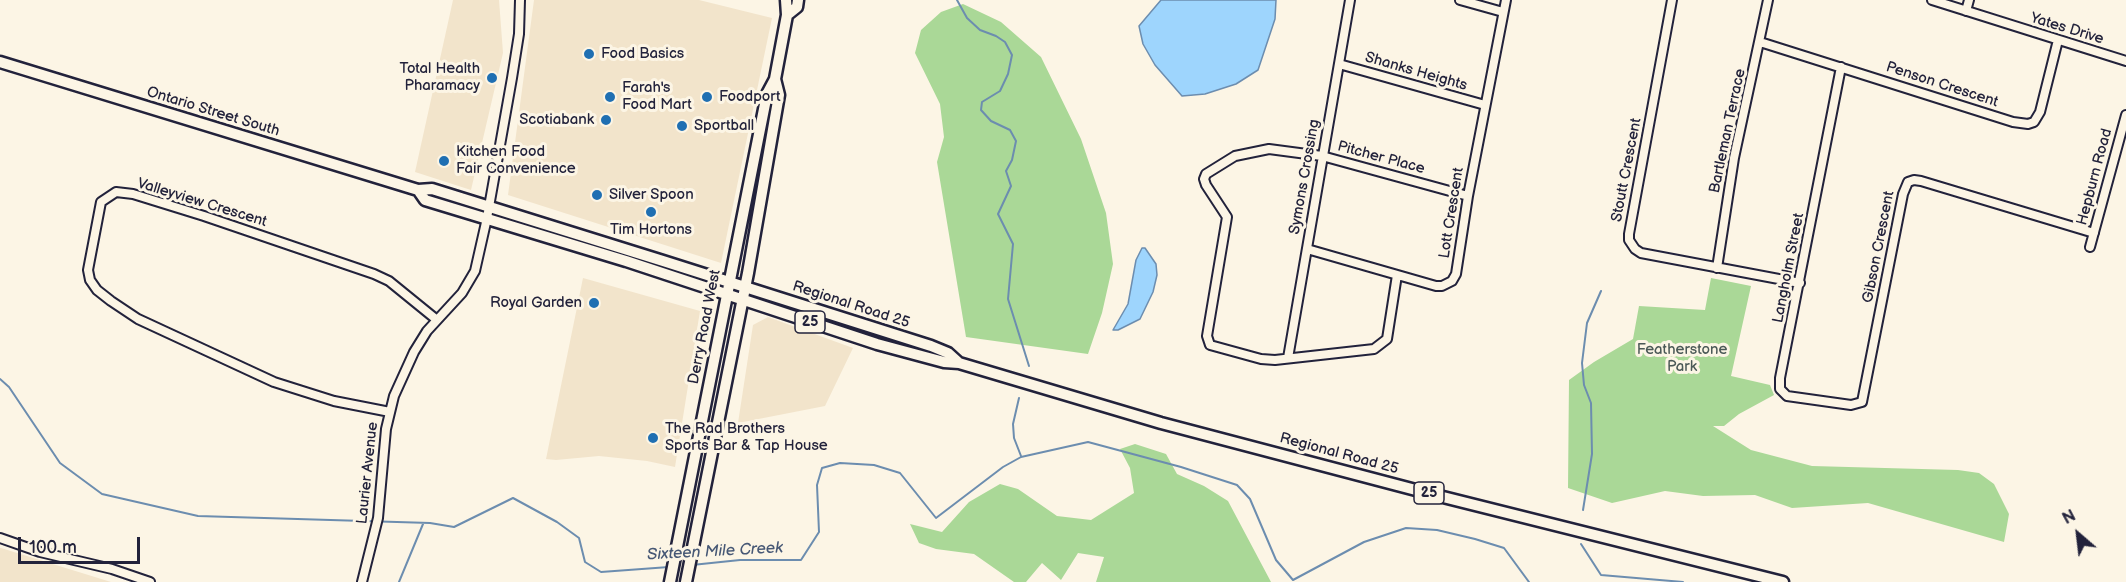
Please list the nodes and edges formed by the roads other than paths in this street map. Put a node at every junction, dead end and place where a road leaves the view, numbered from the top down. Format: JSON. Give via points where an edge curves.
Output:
{"nodes":[{"id":1,"x":520,"y":0,"type":"edge"},
{"id":2,"x":786,"y":0,"type":"edge"},
{"id":3,"x":798,"y":0,"type":"edge"},
{"id":4,"x":1350,"y":0,"type":"edge"},
{"id":5,"x":1460,"y":0,"type":"edge"},
{"id":6,"x":1506,"y":0,"type":"edge"},
{"id":7,"x":1672,"y":0,"type":"edge"},
{"id":8,"x":1768,"y":0,"type":"edge"},
{"id":9,"x":1932,"y":0,"type":"edge"},
{"id":10,"x":1969,"y":0,"type":"edge"},
{"id":11,"x":1966,"y":11,"type":"junction"},
{"id":12,"x":1503,"y":12,"type":"junction"},
{"id":13,"x":787,"y":15,"type":"junction"},
{"id":14,"x":2058,"y":40,"type":"junction"},
{"id":15,"x":1760,"y":42,"type":"junction"},
{"id":16,"x":2126,"y":61,"type":"edge"},
{"id":17,"x":0,"y":63,"type":"edge"},
{"id":18,"x":1339,"y":64,"type":"junction"},
{"id":19,"x":1841,"y":67,"type":"junction"},
{"id":20,"x":775,"y":79,"type":"junction"},
{"id":21,"x":1485,"y":105,"type":"junction"},
{"id":22,"x":2126,"y":115,"type":"edge"},
{"id":23,"x":1322,"y":156,"type":"junction"},
{"id":24,"x":1468,"y":195,"type":"junction"},
{"id":25,"x":488,"y":213,"type":"junction"},
{"id":26,"x":2094,"y":233,"type":"junction"},
{"id":27,"x":2090,"y":247,"type":"dead end"},
{"id":28,"x":1307,"y":249,"type":"junction"},
{"id":29,"x":1717,"y":268,"type":"junction"},
{"id":30,"x":1397,"y":275,"type":"junction"},
{"id":31,"x":729,"y":282,"type":"junction"},
{"id":32,"x":1800,"y":284,"type":"junction"},
{"id":33,"x":746,"y":287,"type":"junction"},
{"id":34,"x":727,"y":295,"type":"junction"},
{"id":35,"x":743,"y":301,"type":"junction"},
{"id":36,"x":437,"y":320,"type":"junction"},
{"id":37,"x":1288,"y":358,"type":"junction"},
{"id":38,"x":959,"y":363,"type":"junction"},
{"id":39,"x":1862,"y":402,"type":"joint"},
{"id":40,"x":390,"y":412,"type":"junction"},
{"id":41,"x":0,"y":538,"type":"edge"},
{"id":42,"x":150,"y":582,"type":"edge"},
{"id":43,"x":362,"y":582,"type":"edge"},
{"id":44,"x":670,"y":582,"type":"edge"},
{"id":45,"x":686,"y":582,"type":"edge"},
{"id":46,"x":1783,"y":582,"type":"edge"}],
"edges":[{"from":1,"to":25,"type":"street","name":"Laurier Avenue","via":[[519,34]]},
{"from":2,"to":13,"type":"main road","name":"Derry Road West"},
{"from":3,"to":13,"type":"main road","name":"Derry Road West","via":[[797,7]]},
{"from":4,"to":18,"type":"street","name":"Symons Crossing"},
{"from":5,"to":12,"type":"street"},
{"from":6,"to":12,"type":"street","name":"Lott Crescent"},
{"from":7,"to":29,"type":"street","name":"Stoutt Crescent","via":[[1629,240],[1641,253]]},
{"from":8,"to":15,"type":"street","name":"Bartleman Terrace"},
{"from":9,"to":11,"type":"street","name":"Yates Drive"},
{"from":10,"to":11,"type":"street"},
{"from":11,"to":14,"type":"street","name":"Yates Drive"},
{"from":12,"to":21,"type":"street","name":"Lott Crescent"},
{"from":13,"to":20,"type":"main road","name":"Derry Road West"},
{"from":14,"to":16,"type":"street","name":"Yates Drive"},
{"from":14,"to":19,"type":"street","name":"Penson Crescent","via":[[2040,112],[2028,124]]},
{"from":15,"to":19,"type":"street","name":"Penson Crescent"},
{"from":15,"to":29,"type":"street","name":"Bartleman Terrace","via":[[1734,158]]},
{"from":17,"to":25,"type":"main road","name":"Ontario Street South","via":[[418,190],[424,200]]},
{"from":18,"to":21,"type":"street","name":"Shanks Heights"},
{"from":18,"to":23,"type":"street","name":"Symons Crossing"},
{"from":19,"to":32,"type":"street","name":"Langholm Street"},
{"from":20,"to":31,"type":"main road","name":"Derry Road West","via":[[767,94]]},
{"from":20,"to":33,"type":"main road","name":"Derry Road West","via":[[779,95]]},
{"from":21,"to":24,"type":"street","name":"Lott Crescent"},
{"from":22,"to":26,"type":"street","name":"Hepburn Road"},
{"from":23,"to":24,"type":"street","name":"Pitcher Place"},
{"from":23,"to":28,"type":"street","name":"Symons Crossing"},
{"from":23,"to":37,"type":"street","name":"Pitcher Place","via":[[1269,148],[1235,156],[1211,169],[1204,179],[1227,217],[1208,341],[1217,348],[1261,359]]},
{"from":24,"to":30,"type":"street","name":"Lott Crescent","via":[[1452,280],[1436,286]]},
{"from":25,"to":31,"type":"main road","name":"Ontario Street South"},
{"from":25,"to":34,"type":"main road","name":"Ontario Street South"},
{"from":25,"to":36,"type":"street","name":"Laurier Avenue","via":[[475,271],[462,293]]},
{"from":26,"to":27,"type":"street","name":"Hepburn Road"},
{"from":26,"to":39,"type":"street","name":"Gibson Crescent","via":[[1921,181],[1908,182]]},
{"from":28,"to":30,"type":"street","name":"Lott Crescent"},
{"from":28,"to":37,"type":"street","name":"Symons Crossing"},
{"from":29,"to":32,"type":"street","name":"Stoutt Crescent"},
{"from":30,"to":37,"type":"street","via":[[1387,339],[1380,347]]},
{"from":31,"to":33,"type":"main road","name":"Regional Road 25","number":"25"},
{"from":31,"to":34,"type":"main road","name":"Derry Road West"},
{"from":32,"to":39,"type":"street","name":"Langholm Street","via":[[1780,388],[1793,398],[1851,405]]},
{"from":33,"to":35,"type":"main road","name":"Derry Road West"},
{"from":33,"to":38,"type":"main road","name":"Regional Road 25","number":"25","via":[[948,352]]},
{"from":34,"to":35,"type":"main road","name":"Ontario Street South","number":"25"},
{"from":34,"to":44,"type":"main road","name":"Derry Road West"},
{"from":35,"to":38,"type":"main road","name":"Regional Road 25","number":"25","via":[[877,344]]},
{"from":35,"to":45,"type":"main road","name":"Derry Road West"},
{"from":36,"to":40,"type":"street","name":"Laurier Avenue","via":[[402,375]]},
{"from":36,"to":40,"type":"street","name":"Valleyview Crescent","via":[[389,281],[363,271],[133,194],[116,192],[101,202],[88,270],[97,290],[111,301],[138,319],[274,382],[303,393]]},
{"from":38,"to":46,"type":"main road","name":"Regional Road 25","number":"25","via":[[1161,423]]},
{"from":40,"to":43,"type":"street","name":"Laurier Avenue","via":[[375,536]]},
{"from":41,"to":42,"type":"street"}]}
